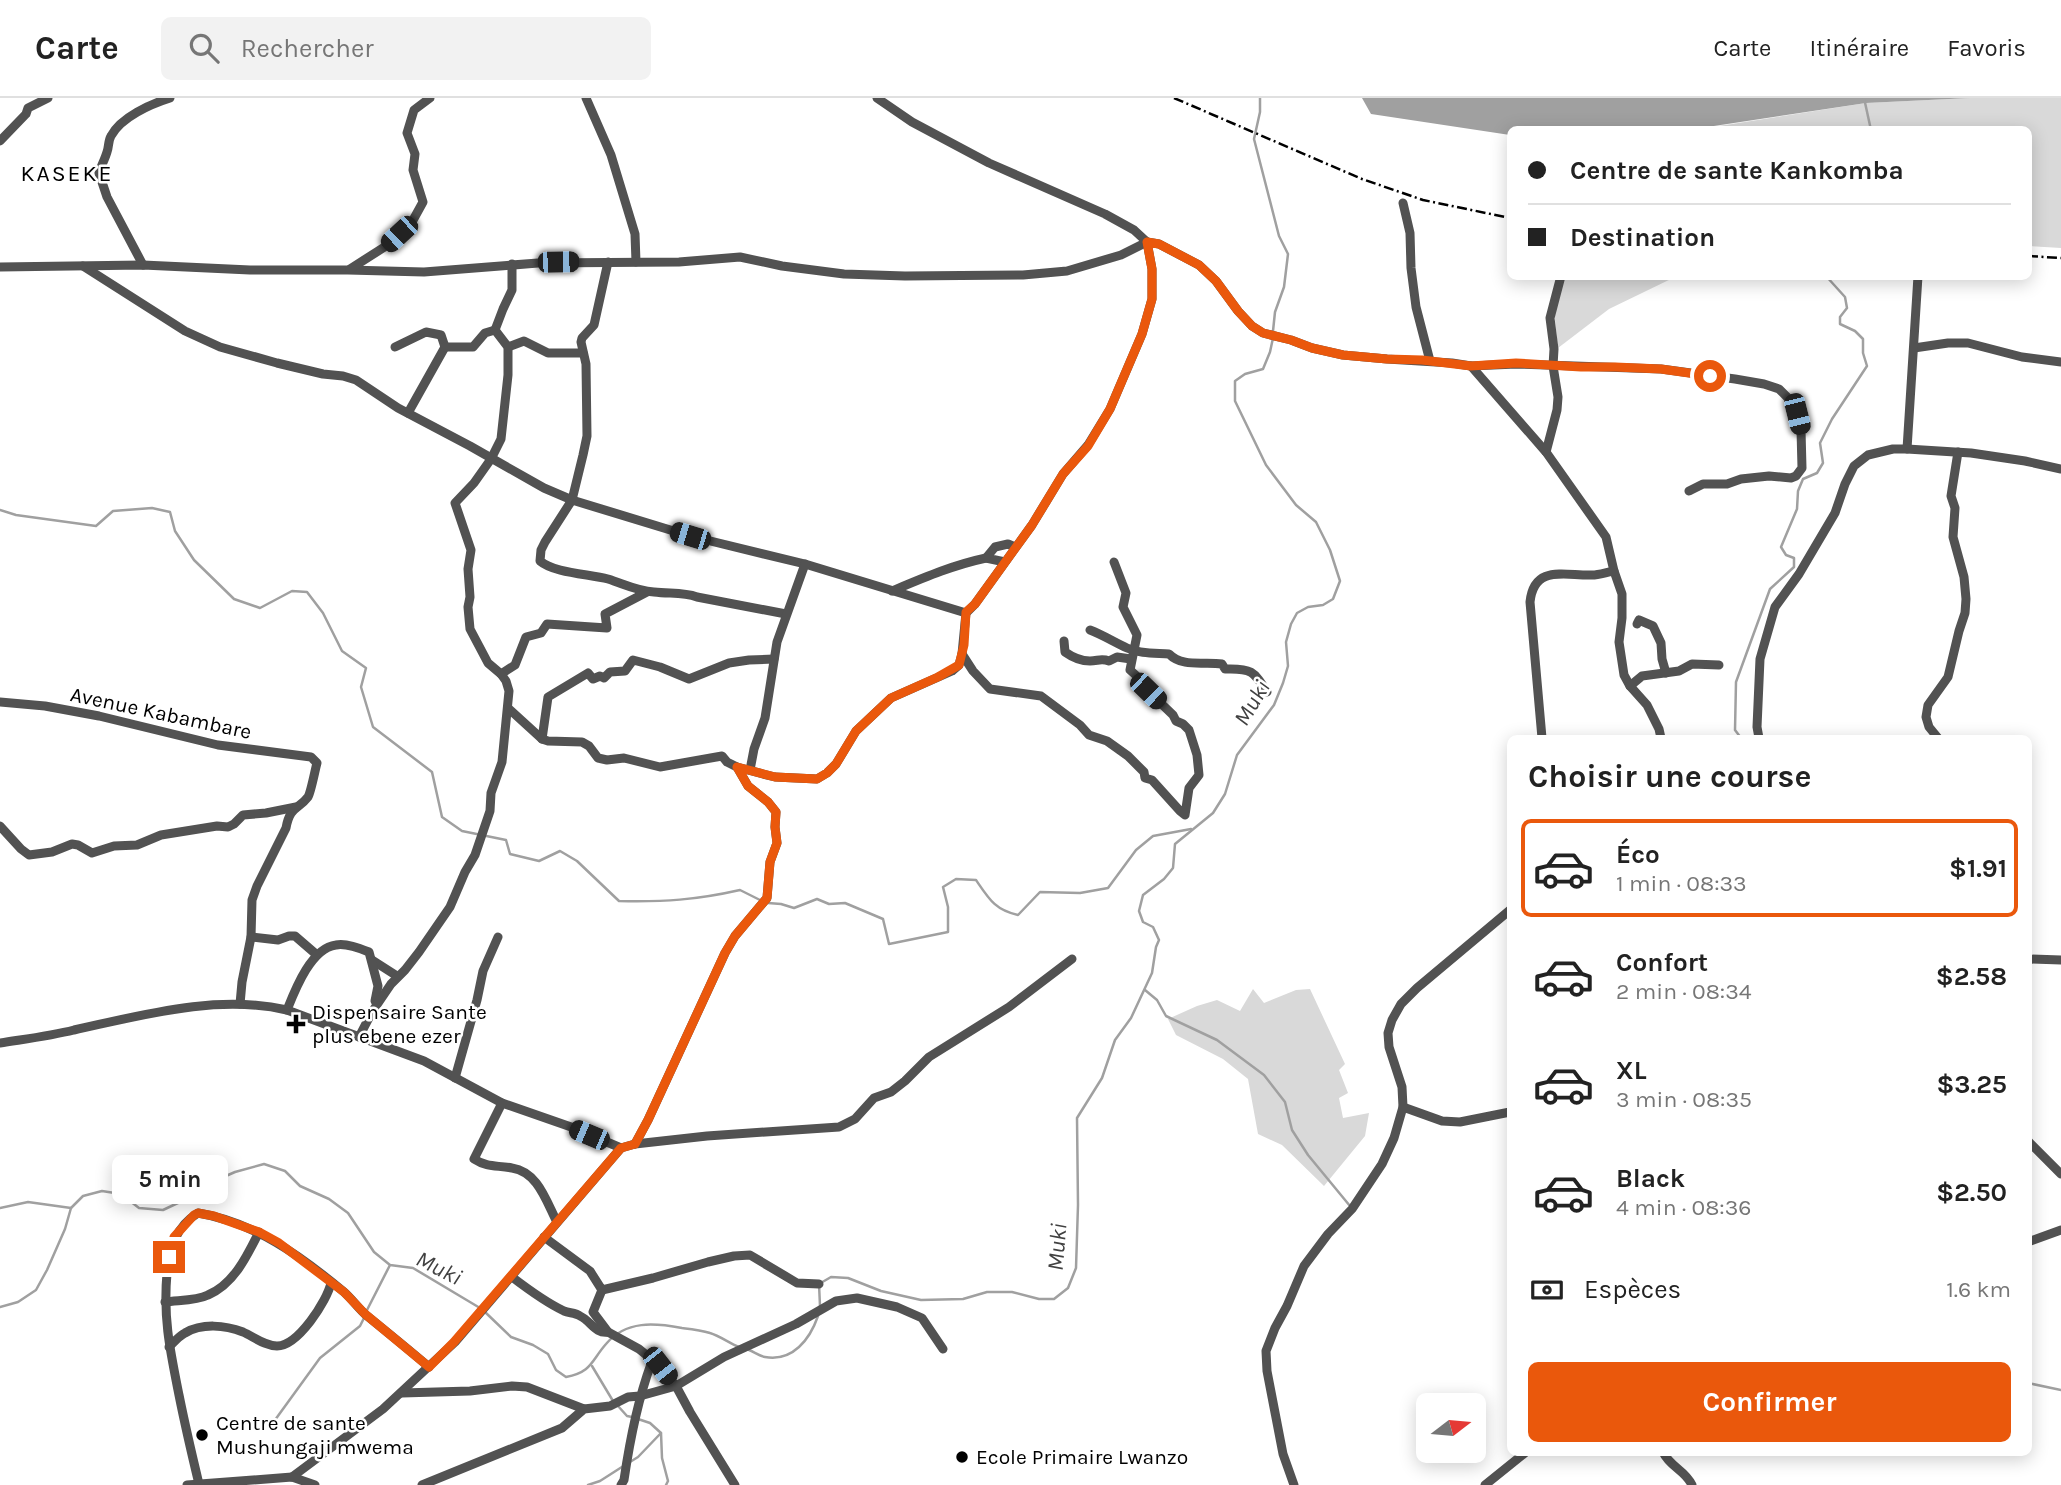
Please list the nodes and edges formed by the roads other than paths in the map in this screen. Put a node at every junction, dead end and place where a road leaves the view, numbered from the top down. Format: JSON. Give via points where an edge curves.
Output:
{"nodes":[{"id":1,"x":48,"y":98,"type":"edge"},
{"id":2,"x":170,"y":98,"type":"edge"},
{"id":3,"x":430,"y":98,"type":"edge"},
{"id":4,"x":586,"y":98,"type":"edge"},
{"id":5,"x":877,"y":98,"type":"edge"},
{"id":6,"x":0,"y":141,"type":"edge"},
{"id":7,"x":1403,"y":203,"type":"dead end"},
{"id":8,"x":1147,"y":242,"type":"junction"},
{"id":9,"x":608,"y":262,"type":"junction"},
{"id":10,"x":636,"y":262,"type":"junction"},
{"id":11,"x":512,"y":264,"type":"junction"},
{"id":12,"x":82,"y":265,"type":"junction"},
{"id":13,"x":142,"y":265,"type":"junction"},
{"id":14,"x":0,"y":267,"type":"edge"},
{"id":15,"x":348,"y":270,"type":"junction"},
{"id":16,"x":1559,"y":280,"type":"edge"},
{"id":17,"x":1918,"y":280,"type":"edge"},
{"id":18,"x":495,"y":330,"type":"junction"},
{"id":19,"x":395,"y":347,"type":"dead end"},
{"id":20,"x":445,"y":347,"type":"junction"},
{"id":21,"x":508,"y":347,"type":"junction"},
{"id":22,"x":1914,"y":348,"type":"junction"},
{"id":23,"x":583,"y":353,"type":"junction"},
{"id":24,"x":1430,"y":361,"type":"junction"},
{"id":25,"x":2061,"y":362,"type":"edge"},
{"id":26,"x":1471,"y":366,"type":"junction"},
{"id":27,"x":1553,"y":366,"type":"junction"},
{"id":28,"x":408,"y":413,"type":"junction"},
{"id":29,"x":1907,"y":449,"type":"junction"},
{"id":30,"x":1546,"y":452,"type":"junction"},
{"id":31,"x":1958,"y":452,"type":"junction"},
{"id":32,"x":491,"y":459,"type":"junction"},
{"id":33,"x":2061,"y":470,"type":"edge"},
{"id":34,"x":1689,"y":491,"type":"dead end"},
{"id":35,"x":572,"y":500,"type":"junction"},
{"id":36,"x":1015,"y":547,"type":"junction"},
{"id":37,"x":985,"y":558,"type":"junction"},
{"id":38,"x":1005,"y":562,"type":"junction"},
{"id":39,"x":1114,"y":562,"type":"dead end"},
{"id":40,"x":806,"y":564,"type":"junction"},
{"id":41,"x":1614,"y":571,"type":"junction"},
{"id":42,"x":648,"y":591,"type":"junction"},
{"id":43,"x":892,"y":591,"type":"junction"},
{"id":44,"x":966,"y":612,"type":"junction"},
{"id":45,"x":786,"y":614,"type":"junction"},
{"id":46,"x":1637,"y":624,"type":"dead end"},
{"id":47,"x":1090,"y":630,"type":"dead end"},
{"id":48,"x":1064,"y":641,"type":"dead end"},
{"id":49,"x":962,"y":654,"type":"junction"},
{"id":50,"x":1133,"y":655,"type":"junction"},
{"id":51,"x":774,"y":659,"type":"junction"},
{"id":52,"x":1719,"y":665,"type":"dead end"},
{"id":53,"x":1666,"y":673,"type":"junction"},
{"id":54,"x":501,"y":674,"type":"junction"},
{"id":55,"x":1630,"y":686,"type":"junction"},
{"id":56,"x":1267,"y":692,"type":"dead end"},
{"id":57,"x":0,"y":702,"type":"edge"},
{"id":58,"x":508,"y":708,"type":"junction"},
{"id":59,"x":1542,"y":735,"type":"edge"},
{"id":60,"x":1660,"y":735,"type":"edge"},
{"id":61,"x":1758,"y":735,"type":"edge"},
{"id":62,"x":1936,"y":735,"type":"edge"},
{"id":63,"x":542,"y":739,"type":"junction"},
{"id":64,"x":737,"y":767,"type":"junction"},
{"id":65,"x":750,"y":770,"type":"junction"},
{"id":66,"x":296,"y":807,"type":"junction"},
{"id":67,"x":0,"y":826,"type":"edge"},
{"id":68,"x":1507,"y":913,"type":"edge"},
{"id":69,"x":251,"y":937,"type":"junction"},
{"id":70,"x":498,"y":937,"type":"dead end"},
{"id":71,"x":317,"y":955,"type":"junction"},
{"id":72,"x":1072,"y":959,"type":"dead end"},
{"id":73,"x":2032,"y":959,"type":"edge"},
{"id":74,"x":372,"y":960,"type":"junction"},
{"id":75,"x":2061,"y":960,"type":"edge"},
{"id":76,"x":397,"y":976,"type":"junction"},
{"id":77,"x":240,"y":1004,"type":"junction"},
{"id":78,"x":287,"y":1010,"type":"junction"},
{"id":79,"x":372,"y":1012,"type":"junction"},
{"id":80,"x":359,"y":1037,"type":"junction"},
{"id":81,"x":0,"y":1043,"type":"edge"},
{"id":82,"x":454,"y":1078,"type":"junction"},
{"id":83,"x":502,"y":1103,"type":"junction"},
{"id":84,"x":1403,"y":1107,"type":"junction"},
{"id":85,"x":1507,"y":1113,"type":"edge"},
{"id":86,"x":635,"y":1144,"type":"junction"},
{"id":87,"x":2032,"y":1145,"type":"edge"},
{"id":88,"x":621,"y":1148,"type":"junction"},
{"id":89,"x":2061,"y":1174,"type":"edge"},
{"id":90,"x":557,"y":1222,"type":"junction"},
{"id":91,"x":2061,"y":1230,"type":"edge"},
{"id":92,"x":259,"y":1232,"type":"junction"},
{"id":93,"x":544,"y":1237,"type":"junction"},
{"id":94,"x":2032,"y":1241,"type":"edge"},
{"id":95,"x":512,"y":1277,"type":"junction"},
{"id":96,"x":331,"y":1283,"type":"junction"},
{"id":97,"x":819,"y":1284,"type":"dead end"},
{"id":98,"x":602,"y":1290,"type":"junction"},
{"id":99,"x":164,"y":1302,"type":"junction"},
{"id":100,"x":593,"y":1312,"type":"junction"},
{"id":101,"x":581,"y":1316,"type":"junction"},
{"id":102,"x":608,"y":1332,"type":"junction"},
{"id":103,"x":169,"y":1347,"type":"junction"},
{"id":104,"x":943,"y":1349,"type":"dead end"},
{"id":105,"x":655,"y":1361,"type":"junction"},
{"id":106,"x":429,"y":1367,"type":"junction"},
{"id":107,"x":676,"y":1386,"type":"junction"},
{"id":108,"x":402,"y":1393,"type":"junction"},
{"id":109,"x":640,"y":1396,"type":"junction"},
{"id":110,"x":584,"y":1409,"type":"junction"},
{"id":111,"x":1521,"y":1456,"type":"edge"},
{"id":112,"x":1667,"y":1456,"type":"edge"},
{"id":113,"x":292,"y":1476,"type":"junction"},
{"id":114,"x":205,"y":1484,"type":"edge"},
{"id":115,"x":187,"y":1485,"type":"edge"},
{"id":116,"x":315,"y":1485,"type":"edge"},
{"id":117,"x":422,"y":1485,"type":"edge"},
{"id":118,"x":621,"y":1485,"type":"edge"},
{"id":119,"x":735,"y":1485,"type":"edge"},
{"id":120,"x":1294,"y":1485,"type":"edge"},
{"id":121,"x":1485,"y":1485,"type":"edge"},
{"id":122,"x":1692,"y":1485,"type":"edge"}],
"edges":[{"from":1,"to":6,"type":"street","via":[[28,108]]},
{"from":2,"to":13,"type":"street","via":[[134,114],[113,133],[99,173]]},
{"from":3,"to":15,"type":"street","via":[[414,110],[407,133],[422,202],[412,222],[386,246]]},
{"from":4,"to":10,"type":"street","via":[[611,155],[635,234]]},
{"from":5,"to":8,"type":"street","via":[[989,163],[1105,214]]},
{"from":7,"to":24,"type":"street","via":[[1416,307]]},
{"from":8,"to":10,"type":"street","via":[[1067,271],[1023,275],[844,274],[740,257]]},
{"from":8,"to":24,"type":"street","via":[[1199,265],[1263,333],[1343,355]]},
{"from":8,"to":36,"type":"street","via":[[1152,299],[1127,371],[1088,446],[1063,474]]},
{"from":9,"to":10,"type":"street"},
{"from":9,"to":11,"type":"street"},
{"from":9,"to":23,"type":"street","via":[[594,325],[582,338]]},
{"from":11,"to":15,"type":"street","via":[[424,272]]},
{"from":11,"to":18,"type":"street","via":[[512,290]]},
{"from":12,"to":13,"type":"street"},
{"from":12,"to":14,"type":"street"},
{"from":12,"to":28,"type":"street","via":[[186,331],[220,347],[356,380]]},
{"from":13,"to":15,"type":"street"},
{"from":16,"to":27,"type":"street","via":[[1550,318]]},
{"from":17,"to":22,"type":"street"},
{"from":18,"to":20,"type":"street","via":[[485,333],[472,347]]},
{"from":18,"to":21,"type":"street"},
{"from":19,"to":20,"type":"street","via":[[426,332],[441,335]]},
{"from":20,"to":28,"type":"street"},
{"from":21,"to":23,"type":"street","via":[[524,341],[548,353]]},
{"from":21,"to":32,"type":"street","via":[[501,439]]},
{"from":22,"to":25,"type":"street","via":[[1968,343]]},
{"from":22,"to":29,"type":"street"},
{"from":23,"to":35,"type":"street","via":[[587,436]]},
{"from":24,"to":26,"type":"street"},
{"from":26,"to":27,"type":"street"},
{"from":26,"to":30,"type":"street"},
{"from":27,"to":30,"type":"street","via":[[1557,410]]},
{"from":27,"to":34,"type":"street","via":[[1661,369],[1734,379],[1779,389],[1791,401],[1801,430],[1802,467],[1796,476],[1703,484]]},
{"from":28,"to":32,"type":"street"},
{"from":29,"to":31,"type":"street"},
{"from":29,"to":61,"type":"street","via":[[1868,455],[1854,466],[1835,513],[1775,607],[1760,659]]},
{"from":30,"to":41,"type":"street","via":[[1606,537]]},
{"from":31,"to":33,"type":"street"},
{"from":31,"to":62,"type":"street","via":[[1951,496],[1965,613],[1948,677],[1928,705],[1926,717]]},
{"from":32,"to":35,"type":"street"},
{"from":32,"to":54,"type":"street","via":[[471,489],[455,503],[471,550],[470,629],[488,663]]},
{"from":35,"to":40,"type":"street","via":[[690,536]]},
{"from":35,"to":42,"type":"street","via":[[545,542],[540,561]]},
{"from":36,"to":37,"type":"street","via":[[995,547]]},
{"from":36,"to":38,"type":"street"},
{"from":37,"to":38,"type":"street"},
{"from":37,"to":43,"type":"street"},
{"from":38,"to":44,"type":"street"},
{"from":39,"to":50,"type":"street","via":[[1126,593],[1123,607],[1137,635]]},
{"from":40,"to":43,"type":"street"},
{"from":40,"to":45,"type":"street"},
{"from":41,"to":55,"type":"street","via":[[1622,594],[1619,642]]},
{"from":41,"to":59,"type":"street","via":[[1550,575],[1532,588]]},
{"from":42,"to":45,"type":"street","via":[[685,593]]},
{"from":42,"to":54,"type":"street","via":[[606,614],[607,628],[547,624],[541,633],[526,637],[515,665]]},
{"from":43,"to":44,"type":"street"},
{"from":44,"to":49,"type":"street"},
{"from":45,"to":51,"type":"street"},
{"from":46,"to":53,"type":"street","via":[[1639,620],[1653,626]]},
{"from":47,"to":50,"type":"street","via":[[1108,636]]},
{"from":48,"to":50,"type":"street","via":[[1065,652],[1074,658],[1109,661]]},
{"from":49,"to":50,"type":"street","via":[[990,688],[1041,696],[1089,735],[1128,756],[1185,815],[1189,788],[1199,775],[1189,730],[1130,670]]},
{"from":49,"to":65,"type":"street","via":[[952,671],[891,698],[856,731],[836,764],[821,777],[775,777]]},
{"from":50,"to":56,"type":"street","via":[[1169,654],[1201,665],[1222,664],[1225,669],[1256,675]]},
{"from":51,"to":63,"type":"street","via":[[729,663],[689,679],[632,660],[625,671],[610,672],[604,678],[593,679],[588,673],[548,697]]},
{"from":51,"to":65,"type":"street","via":[[765,718]]},
{"from":52,"to":53,"type":"street","via":[[1692,664]]},
{"from":53,"to":55,"type":"street","via":[[1643,676]]},
{"from":54,"to":58,"type":"street","via":[[509,691]]},
{"from":55,"to":60,"type":"street","via":[[1647,705]]},
{"from":57,"to":66,"type":"street","name":"Avenue Kabambare","via":[[99,716],[218,746],[315,759],[311,790]]},
{"from":58,"to":63,"type":"street"},
{"from":58,"to":76,"type":"street","via":[[502,762],[475,855],[450,907]]},
{"from":63,"to":64,"type":"street","via":[[582,742],[598,758],[624,758],[660,768],[716,756]]},
{"from":64,"to":65,"type":"street"},
{"from":64,"to":86,"type":"street","via":[[748,786],[776,812],[777,843],[767,898],[725,953]]},
{"from":66,"to":67,"type":"street","via":[[243,816],[228,827],[161,835],[137,845],[92,853],[72,844],[29,855]]},
{"from":66,"to":69,"type":"street","via":[[257,886]]},
{"from":68,"to":84,"type":"street","via":[[1417,988],[1392,1020],[1389,1047],[1402,1087]]},
{"from":69,"to":71,"type":"street","via":[[278,940],[295,936]]},
{"from":69,"to":77,"type":"street"},
{"from":70,"to":82,"type":"street","via":[[483,971]]},
{"from":71,"to":74,"type":"street","via":[[337,944],[369,952]]},
{"from":71,"to":78,"type":"street"},
{"from":72,"to":86,"type":"street","via":[[1018,1001],[929,1057],[891,1092],[874,1098],[855,1119],[839,1127]]},
{"from":73,"to":75,"type":"street"},
{"from":74,"to":76,"type":"street"},
{"from":74,"to":79,"type":"street","via":[[378,986]]},
{"from":76,"to":79,"type":"street"},
{"from":77,"to":78,"type":"street"},
{"from":77,"to":81,"type":"street","via":[[158,1013]]},
{"from":78,"to":80,"type":"street"},
{"from":79,"to":80,"type":"street"},
{"from":80,"to":82,"type":"street","via":[[424,1061]]},
{"from":82,"to":83,"type":"street"},
{"from":83,"to":88,"type":"street"},
{"from":83,"to":90,"type":"street","via":[[474,1159],[485,1166],[515,1168],[536,1180]]},
{"from":84,"to":85,"type":"street","via":[[1442,1121],[1460,1122]]},
{"from":84,"to":120,"type":"street","via":[[1382,1164],[1352,1209],[1304,1266],[1266,1351],[1275,1417]]},
{"from":86,"to":88,"type":"street"},
{"from":87,"to":89,"type":"street"},
{"from":88,"to":90,"type":"street"},
{"from":90,"to":93,"type":"street"},
{"from":91,"to":94,"type":"street"},
{"from":92,"to":96,"type":"street"},
{"from":92,"to":99,"type":"street","via":[[243,1263],[222,1287],[206,1296]]},
{"from":92,"to":99,"type":"street","via":[[214,1216],[194,1215],[172,1244]]},
{"from":93,"to":95,"type":"street"},
{"from":93,"to":98,"type":"street","via":[[590,1272]]},
{"from":95,"to":101,"type":"street","via":[[538,1297]]},
{"from":95,"to":106,"type":"street"},
{"from":96,"to":103,"type":"street","via":[[314,1317],[283,1346],[274,1347],[222,1326],[208,1326],[185,1333]]},
{"from":96,"to":106,"type":"street"},
{"from":97,"to":98,"type":"street","via":[[797,1283],[750,1255]]},
{"from":98,"to":100,"type":"street"},
{"from":99,"to":103,"type":"street"},
{"from":100,"to":101,"type":"street"},
{"from":100,"to":102,"type":"street"},
{"from":101,"to":102,"type":"street","via":[[598,1331]]},
{"from":102,"to":105,"type":"street"},
{"from":103,"to":114,"type":"street"},
{"from":104,"to":107,"type":"street","via":[[922,1318],[857,1298],[836,1301]]},
{"from":105,"to":107,"type":"street"},
{"from":105,"to":109,"type":"street"},
{"from":106,"to":108,"type":"street"},
{"from":107,"to":109,"type":"street"},
{"from":107,"to":119,"type":"street"},
{"from":108,"to":110,"type":"street","via":[[520,1387]]},
{"from":108,"to":113,"type":"street"},
{"from":109,"to":110,"type":"street"},
{"from":109,"to":118,"type":"street"},
{"from":110,"to":117,"type":"street","via":[[562,1428]]},
{"from":111,"to":121,"type":"street"},
{"from":112,"to":122,"type":"street","via":[[1688,1475]]},
{"from":113,"to":114,"type":"street"},
{"from":113,"to":116,"type":"street"},
{"from":114,"to":115,"type":"street"}]}
